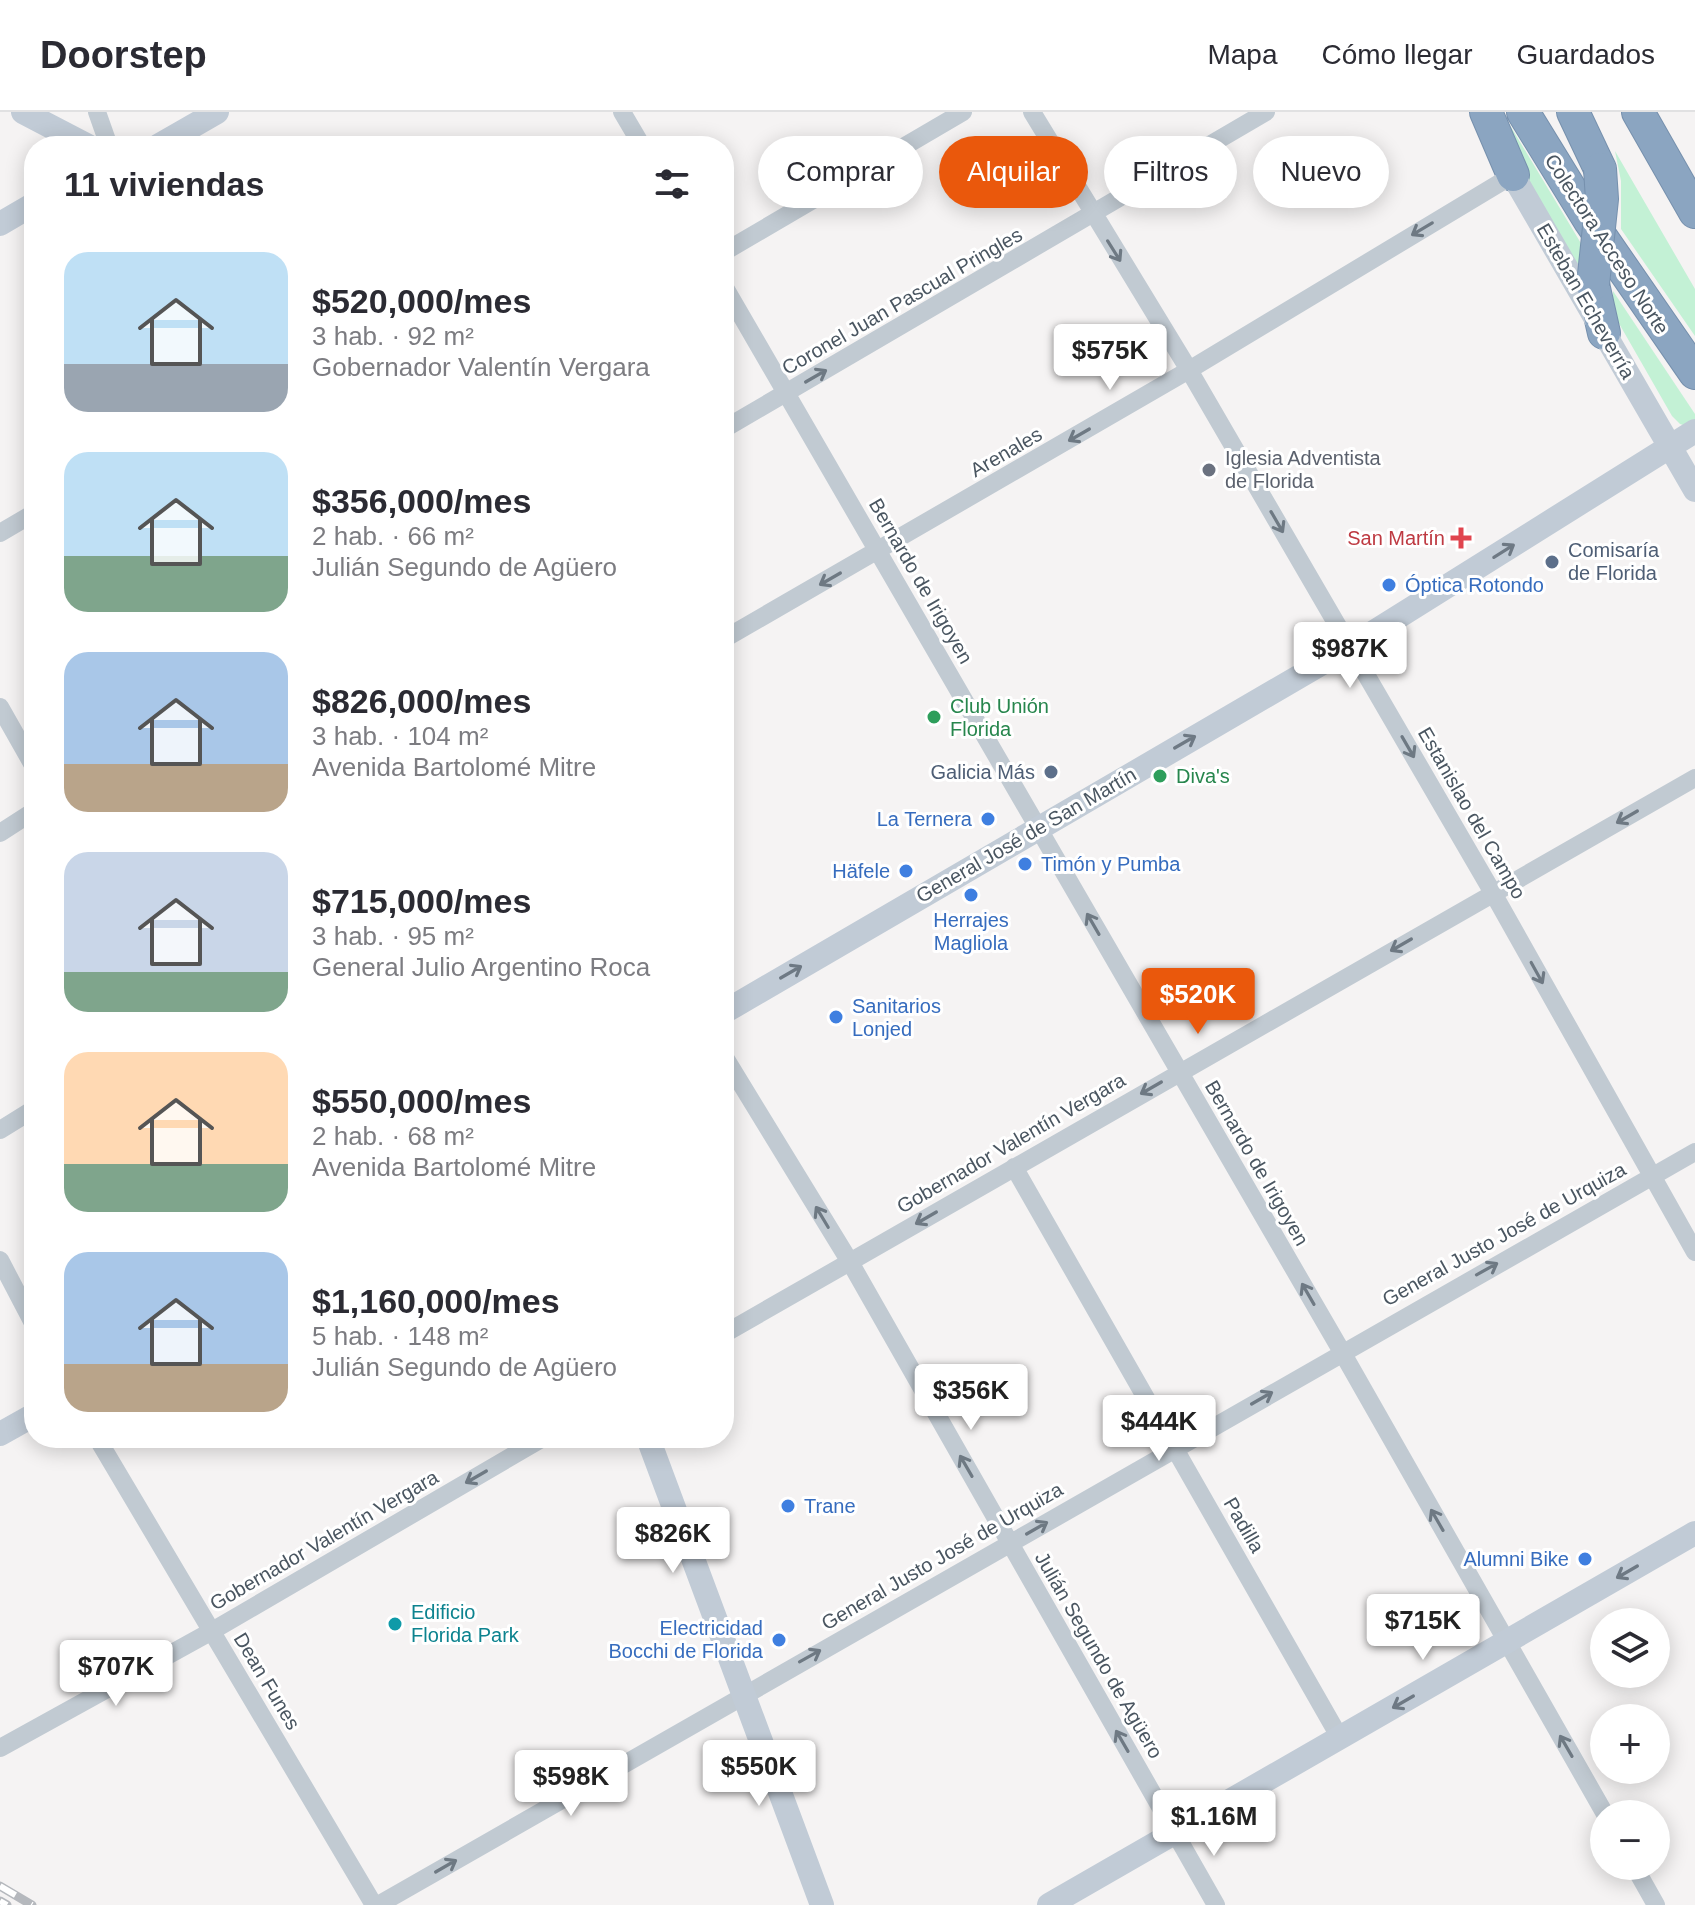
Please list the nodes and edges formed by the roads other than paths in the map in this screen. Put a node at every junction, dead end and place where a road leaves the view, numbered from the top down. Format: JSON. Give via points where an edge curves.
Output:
{"nodes":[{"id":1,"x":23,"y":112,"type":"edge"},
{"id":2,"x":97,"y":112,"type":"edge"},
{"id":3,"x":217,"y":112,"type":"edge"},
{"id":4,"x":622,"y":112,"type":"edge"},
{"id":5,"x":963,"y":112,"type":"edge"},
{"id":6,"x":1032,"y":112,"type":"edge"},
{"id":7,"x":1266,"y":112,"type":"edge"},
{"id":8,"x":1476,"y":112,"type":"edge"},
{"id":9,"x":1486,"y":112,"type":"edge"},
{"id":10,"x":1523,"y":112,"type":"edge"},
{"id":11,"x":1573,"y":112,"type":"edge"},
{"id":12,"x":1638,"y":112,"type":"edge"},
{"id":13,"x":69,"y":136,"type":"edge"},
{"id":14,"x":105,"y":136,"type":"edge"},
{"id":15,"x":175,"y":136,"type":"edge"},
{"id":16,"x":636,"y":136,"type":"edge"},
{"id":17,"x":1513,"y":175,"type":"junction"},
{"id":18,"x":24,"y":210,"type":"edge"},
{"id":19,"x":1695,"y":212,"type":"edge"},
{"id":20,"x":1091,"y":215,"type":"junction"},
{"id":21,"x":0,"y":224,"type":"edge"},
{"id":22,"x":734,"y":246,"type":"edge"},
{"id":23,"x":734,"y":303,"type":"edge"},
{"id":24,"x":1604,"y":333,"type":"junction"},
{"id":25,"x":1189,"y":370,"type":"junction"},
{"id":26,"x":1695,"y":373,"type":"edge"},
{"id":27,"x":786,"y":393,"type":"junction"},
{"id":28,"x":734,"y":423,"type":"edge"},
{"id":29,"x":1685,"y":438,"type":"edge"},
{"id":30,"x":1695,"y":490,"type":"edge"},
{"id":31,"x":24,"y":519,"type":"edge"},
{"id":32,"x":0,"y":533,"type":"edge"},
{"id":33,"x":879,"y":551,"type":"junction"},
{"id":34,"x":734,"y":633,"type":"edge"},
{"id":35,"x":1350,"y":647,"type":"junction"},
{"id":36,"x":0,"y":707,"type":"edge"},
{"id":37,"x":24,"y":749,"type":"edge"},
{"id":38,"x":1695,"y":778,"type":"edge"},
{"id":39,"x":24,"y":817,"type":"edge"},
{"id":40,"x":1037,"y":829,"type":"junction"},
{"id":41,"x":0,"y":833,"type":"edge"},
{"id":42,"x":1493,"y":893,"type":"junction"},
{"id":43,"x":734,"y":1006,"type":"edge"},
{"id":44,"x":1179,"y":1071,"type":"junction"},
{"id":45,"x":734,"y":1072,"type":"edge"},
{"id":46,"x":24,"y":1115,"type":"edge"},
{"id":47,"x":0,"y":1130,"type":"edge"},
{"id":48,"x":1695,"y":1152,"type":"edge"},
{"id":49,"x":1014,"y":1167,"type":"junction"},
{"id":50,"x":1650,"y":1177,"type":"junction"},
{"id":51,"x":1695,"y":1252,"type":"edge"},
{"id":52,"x":0,"y":1260,"type":"edge"},
{"id":53,"x":850,"y":1262,"type":"junction"},
{"id":54,"x":24,"y":1306,"type":"edge"},
{"id":55,"x":734,"y":1328,"type":"edge"},
{"id":56,"x":1342,"y":1352,"type":"junction"},
{"id":57,"x":24,"y":1421,"type":"edge"},
{"id":58,"x":0,"y":1434,"type":"edge"},
{"id":59,"x":103,"y":1448,"type":"edge"},
{"id":60,"x":526,"y":1448,"type":"edge"},
{"id":61,"x":652,"y":1448,"type":"edge"},
{"id":62,"x":1175,"y":1449,"type":"junction"},
{"id":63,"x":1695,"y":1533,"type":"edge"},
{"id":64,"x":1010,"y":1543,"type":"junction"},
{"id":65,"x":212,"y":1631,"type":"junction"},
{"id":66,"x":1506,"y":1642,"type":"junction"},
{"id":67,"x":742,"y":1695,"type":"junction"},
{"id":68,"x":1340,"y":1738,"type":"junction"},
{"id":69,"x":0,"y":1748,"type":"edge"},
{"id":70,"x":1597,"y":1800,"type":"edge"},
{"id":71,"x":1175,"y":1833,"type":"junction"},
{"id":72,"x":1642,"y":1880,"type":"edge"},
{"id":73,"x":376,"y":1905,"type":"edge"},
{"id":74,"x":822,"y":1905,"type":"edge"},
{"id":75,"x":1049,"y":1905,"type":"edge"},
{"id":76,"x":1216,"y":1905,"type":"edge"},
{"id":77,"x":1656,"y":1905,"type":"edge"}],
"edges":[{"from":1,"to":13,"type":"street"},
{"from":2,"to":14,"type":"street"},
{"from":3,"to":15,"type":"street"},
{"from":4,"to":16,"type":"street"},
{"from":5,"to":22,"type":"street"},
{"from":6,"to":20,"type":"street","name":"Estanislao del Campo"},
{"from":7,"to":20,"type":"street","name":"Coronel Juan Pascual Pringles"},
{"from":8,"to":17,"type":"street","name":"Esteban Echeverría"},
{"from":9,"to":17,"type":"highway"},
{"from":10,"to":26,"type":"highway","name":"Colectora Acceso Norte","via":[[1590,221]]},
{"from":11,"to":24,"type":"highway","bridge":true,"via":[[1600,169],[1593,284]]},
{"from":12,"to":19,"type":"highway"},
{"from":17,"to":24,"type":"street","name":"Esteban Echeverría"},
{"from":17,"to":25,"type":"street","name":"Arenales","one_way":true},
{"from":18,"to":21,"type":"street"},
{"from":20,"to":25,"type":"street","name":"Estanislao del Campo","one_way":true},
{"from":27,"to":20,"type":"street","name":"Coronel Juan Pascual Pringles","one_way":true},
{"from":23,"to":27,"type":"street","name":"Bernardo de Irigoyen"},
{"from":24,"to":29,"type":"street","name":"Esteban Echeverría"},
{"from":25,"to":33,"type":"street","name":"Arenales","one_way":true},
{"from":25,"to":35,"type":"street","name":"Estanislao del Campo","one_way":true},
{"from":27,"to":28,"type":"street","name":"Coronel Juan Pascual Pringles"},
{"from":27,"to":33,"type":"street","name":"Bernardo de Irigoyen"},
{"from":29,"to":30,"type":"street","name":"Esteban Echeverría"},
{"from":35,"to":29,"type":"street","name":"General José de San Martín","one_way":true},
{"from":31,"to":32,"type":"street"},
{"from":33,"to":34,"type":"street","name":"Arenales","one_way":true},
{"from":33,"to":40,"type":"street","name":"Bernardo de Irigoyen"},
{"from":40,"to":35,"type":"street","name":"General José de San Martín","one_way":true},
{"from":35,"to":42,"type":"street","name":"Estanislao del Campo","one_way":true},
{"from":36,"to":37,"type":"street"},
{"from":38,"to":42,"type":"street","name":"Gobernador Valentín Vergara","one_way":true},
{"from":39,"to":41,"type":"street"},
{"from":43,"to":40,"type":"street","name":"General José de San Martín","one_way":true},
{"from":44,"to":40,"type":"street","name":"Bernardo de Irigoyen","one_way":true},
{"from":42,"to":44,"type":"street","name":"Gobernador Valentín Vergara","one_way":true},
{"from":42,"to":50,"type":"street","name":"Estanislao del Campo","one_way":true},
{"from":44,"to":49,"type":"street","name":"Gobernador Valentín Vergara","one_way":true},
{"from":56,"to":44,"type":"street","name":"Bernardo de Irigoyen","one_way":true},
{"from":53,"to":45,"type":"street","name":"Julián Segundo de Agüero","one_way":true},
{"from":46,"to":47,"type":"street"},
{"from":48,"to":50,"type":"street","name":"General Justo José de Urquiza"},
{"from":49,"to":53,"type":"street","name":"Gobernador Valentín Vergara","one_way":true},
{"from":49,"to":62,"type":"street","name":"Padilla"},
{"from":50,"to":51,"type":"street","name":"Estanislao del Campo"},
{"from":56,"to":50,"type":"street","name":"General Justo José de Urquiza","one_way":true},
{"from":52,"to":54,"type":"street"},
{"from":53,"to":55,"type":"street","name":"Gobernador Valentín Vergara"},
{"from":64,"to":53,"type":"street","name":"Julián Segundo de Agüero","one_way":true},
{"from":62,"to":56,"type":"street","name":"General Justo José de Urquiza","one_way":true},
{"from":66,"to":56,"type":"street","name":"Bernardo de Irigoyen","one_way":true},
{"from":57,"to":58,"type":"street"},
{"from":59,"to":65,"type":"street","name":"Dean Funes"},
{"from":60,"to":65,"type":"street","name":"Gobernador Valentín Vergara","one_way":true},
{"from":61,"to":67,"type":"street"},
{"from":64,"to":62,"type":"street","name":"General Justo José de Urquiza","one_way":true},
{"from":62,"to":68,"type":"street","name":"Padilla"},
{"from":63,"to":66,"type":"street","one_way":true},
{"from":67,"to":64,"type":"street","name":"General Justo José de Urquiza","one_way":true},
{"from":71,"to":64,"type":"street","name":"Julián Segundo de Agüero","one_way":true},
{"from":65,"to":69,"type":"street","name":"Gobernador Valentín Vergara"},
{"from":65,"to":73,"type":"street","name":"Dean Funes"},
{"from":66,"to":68,"type":"street","one_way":true},
{"from":70,"to":66,"type":"street","name":"Bernardo de Irigoyen","one_way":true},
{"from":73,"to":67,"type":"street","name":"General Justo José de Urquiza","one_way":true},
{"from":67,"to":74,"type":"street"},
{"from":68,"to":71,"type":"street"},
{"from":71,"to":75,"type":"street"},
{"from":71,"to":76,"type":"street","name":"Julián Segundo de Agüero"},
{"from":72,"to":77,"type":"street"}]}
